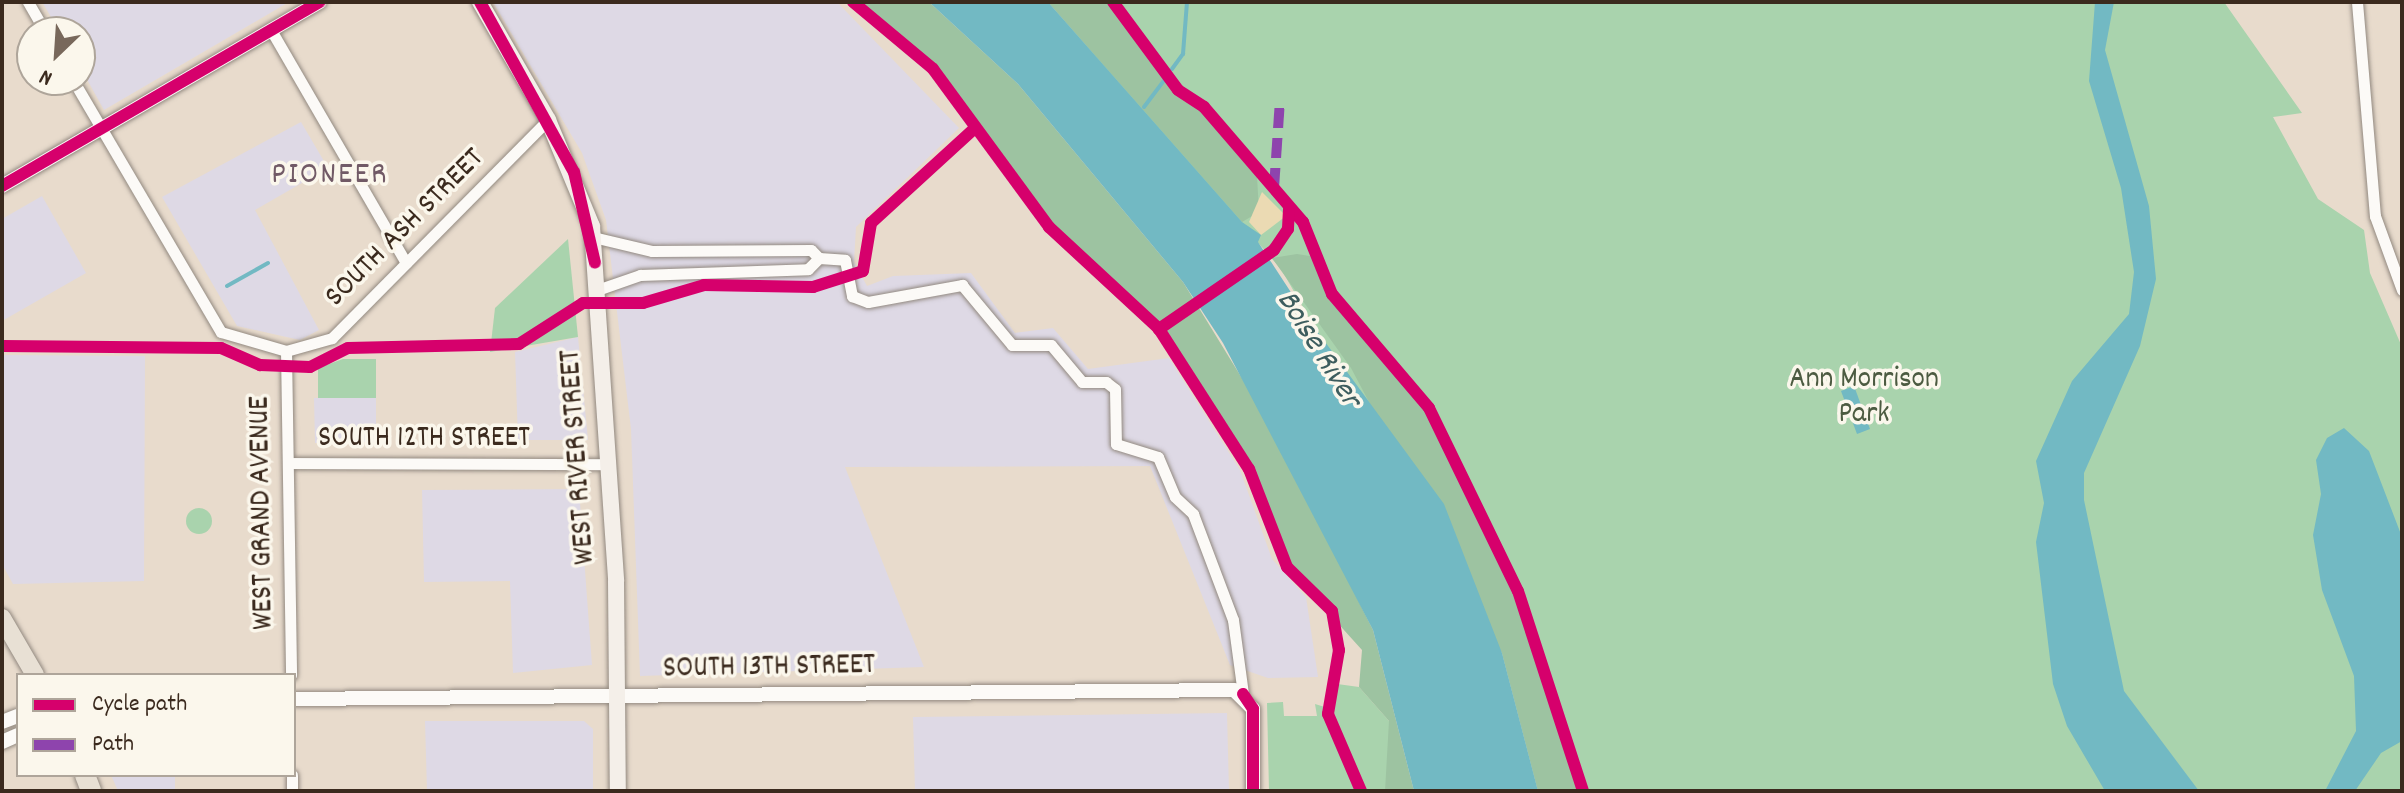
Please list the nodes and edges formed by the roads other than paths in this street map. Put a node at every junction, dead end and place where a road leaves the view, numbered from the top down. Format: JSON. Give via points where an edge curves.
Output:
{"nodes":[{"id":1,"x":319,"y":2,"type":"edge"},
{"id":2,"x":480,"y":2,"type":"edge"},
{"id":3,"x":2357,"y":2,"type":"edge"},
{"id":4,"x":271,"y":30,"type":"junction"},
{"id":5,"x":82,"y":96,"type":"edge"},
{"id":6,"x":548,"y":120,"type":"junction"},
{"id":7,"x":100,"y":129,"type":"junction"},
{"id":8,"x":2,"y":186,"type":"edge"},
{"id":9,"x":593,"y":237,"type":"junction"},
{"id":10,"x":819,"y":258,"type":"junction"},
{"id":11,"x":406,"y":263,"type":"junction"},
{"id":12,"x":597,"y":290,"type":"junction"},
{"id":13,"x":2402,"y":290,"type":"edge"},
{"id":14,"x":286,"y":351,"type":"junction"},
{"id":15,"x":288,"y":463,"type":"junction"},
{"id":16,"x":609,"y":464,"type":"junction"},
{"id":17,"x":2,"y":618,"type":"edge"},
{"id":18,"x":34,"y":673,"type":"edge"},
{"id":19,"x":291,"y":673,"type":"edge"},
{"id":20,"x":1243,"y":694,"type":"junction"},
{"id":21,"x":617,"y":696,"type":"junction"},
{"id":22,"x":296,"y":699,"type":"edge"},
{"id":23,"x":618,"y":791,"type":"edge"},
{"id":24,"x":1253,"y":791,"type":"edge"}],
"edges":[{"from":1,"to":4,"type":"street"},
{"from":2,"to":6,"type":"main road","name":"WEST RIVER STREET"},
{"from":3,"to":13,"type":"street","via":[[2375,216]]},
{"from":4,"to":7,"type":"street"},
{"from":4,"to":11,"type":"street"},
{"from":5,"to":7,"type":"street"},
{"from":6,"to":9,"type":"main road","name":"WEST RIVER STREET"},
{"from":6,"to":11,"type":"street","name":"SOUTH ASH STREET"},
{"from":7,"to":8,"type":"street"},
{"from":7,"to":14,"type":"street","via":[[221,332]]},
{"from":9,"to":10,"type":"street","via":[[652,251],[811,250]]},
{"from":9,"to":12,"type":"main road","name":"WEST RIVER STREET"},
{"from":10,"to":12,"type":"street","via":[[808,269],[640,275]]},
{"from":10,"to":20,"type":"street","via":[[845,260],[852,296],[868,302],[962,285],[1012,345],[1051,345],[1082,382],[1115,389],[1116,444],[1158,457],[1175,497],[1193,514],[1233,620]]},
{"from":11,"to":14,"type":"street","name":"SOUTH ASH STREET","via":[[332,338]]},
{"from":12,"to":16,"type":"main road","name":"WEST RIVER STREET"},
{"from":14,"to":15,"type":"street","name":"WEST GRAND AVENUE"},
{"from":15,"to":16,"type":"street","name":"SOUTH 12TH STREET"},
{"from":15,"to":19,"type":"street","name":"WEST GRAND AVENUE"},
{"from":16,"to":21,"type":"main road","name":"WEST RIVER STREET"},
{"from":17,"to":18,"type":"main road"},
{"from":20,"to":21,"type":"street","name":"SOUTH 13TH STREET"},
{"from":20,"to":24,"type":"street","via":[[1253,709]]},
{"from":21,"to":22,"type":"street","name":"SOUTH 13TH STREET"},
{"from":21,"to":23,"type":"main road","name":"WEST RIVER STREET"}]}
